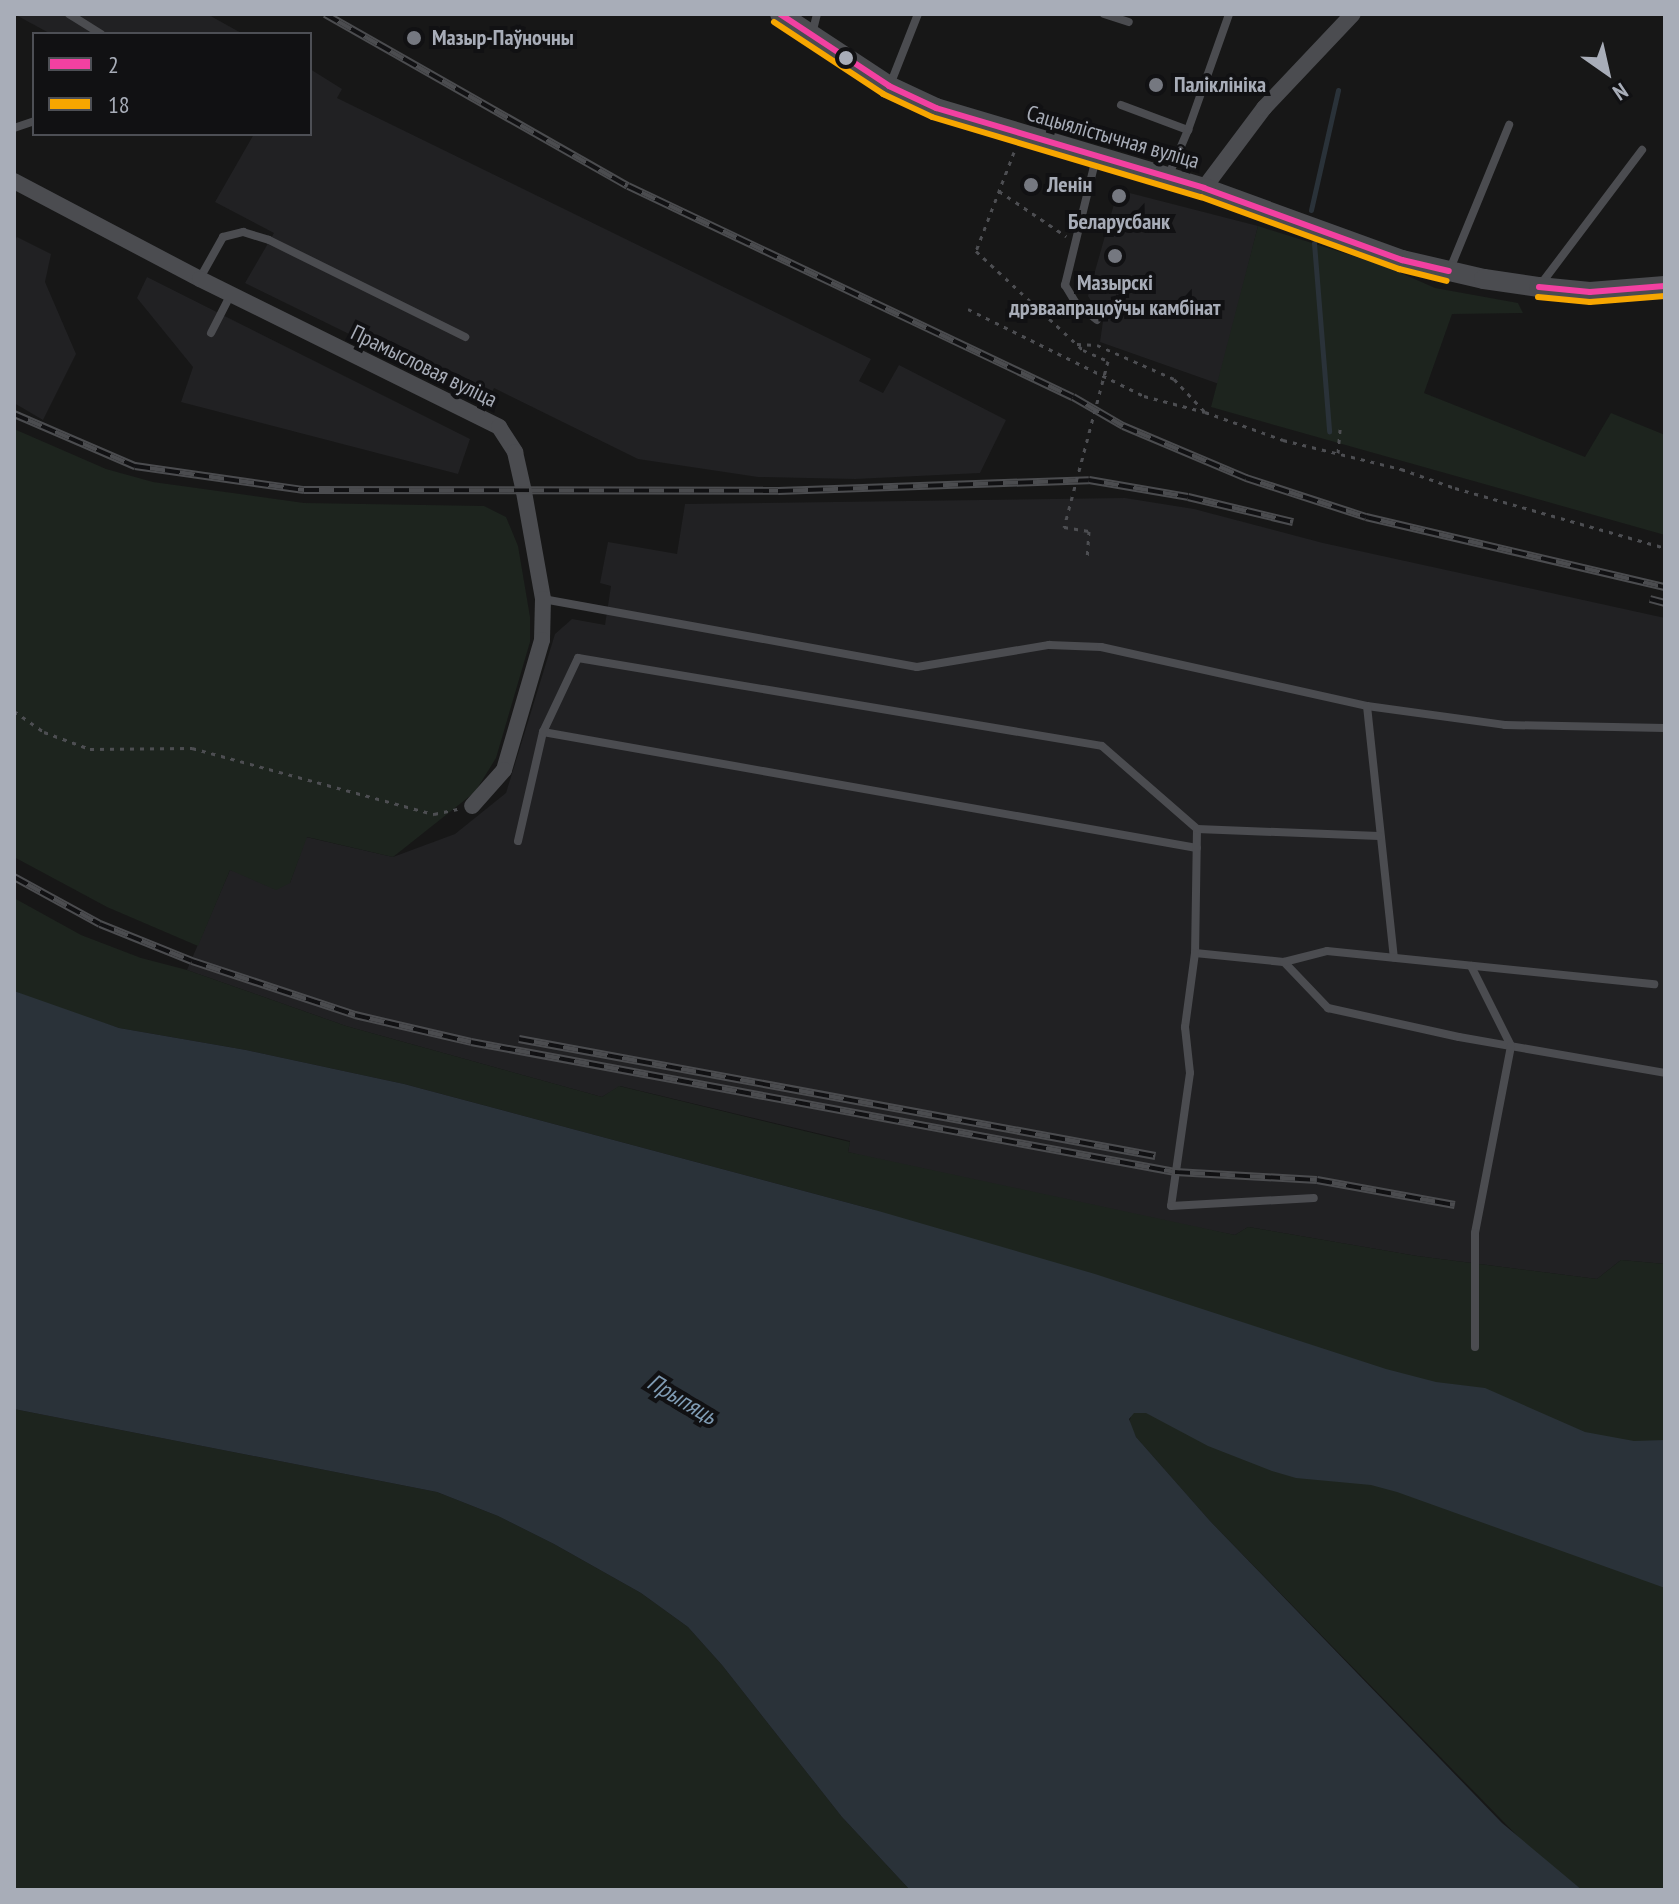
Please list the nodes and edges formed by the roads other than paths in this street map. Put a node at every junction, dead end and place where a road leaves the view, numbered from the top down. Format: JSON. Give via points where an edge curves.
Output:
{"nodes":[{"id":1,"x":69,"y":14,"type":"edge"},
{"id":2,"x":780,"y":14,"type":"edge"},
{"id":3,"x":817,"y":14,"type":"edge"},
{"id":4,"x":918,"y":14,"type":"edge"},
{"id":5,"x":1104,"y":14,"type":"edge"},
{"id":6,"x":1229,"y":14,"type":"edge"},
{"id":7,"x":1353,"y":14,"type":"edge"},
{"id":8,"x":1129,"y":22,"type":"dead end"},
{"id":9,"x":98,"y":32,"type":"edge"},
{"id":10,"x":812,"y":35,"type":"junction"},
{"id":11,"x":889,"y":86,"type":"junction"},
{"id":12,"x":1121,"y":105,"type":"dead end"},
{"id":13,"x":1509,"y":125,"type":"dead end"},
{"id":14,"x":1188,"y":130,"type":"junction"},
{"id":15,"x":1642,"y":150,"type":"dead end"},
{"id":16,"x":1096,"y":157,"type":"junction"},
{"id":17,"x":1168,"y":178,"type":"junction"},
{"id":18,"x":14,"y":181,"type":"edge"},
{"id":19,"x":1204,"y":188,"type":"junction"},
{"id":20,"x":1449,"y":271,"type":"junction"},
{"id":21,"x":200,"y":279,"type":"junction"},
{"id":22,"x":1665,"y":286,"type":"edge"},
{"id":23,"x":1539,"y":287,"type":"junction"},
{"id":24,"x":231,"y":294,"type":"junction"},
{"id":25,"x":1097,"y":320,"type":"dead end"},
{"id":26,"x":211,"y":333,"type":"dead end"},
{"id":27,"x":465,"y":337,"type":"dead end"},
{"id":28,"x":543,"y":599,"type":"junction"},
{"id":29,"x":1367,"y":706,"type":"junction"},
{"id":30,"x":1665,"y":728,"type":"edge"},
{"id":31,"x":543,"y":732,"type":"junction"},
{"id":32,"x":472,"y":806,"type":"road end"},
{"id":33,"x":1197,"y":829,"type":"junction"},
{"id":34,"x":1379,"y":836,"type":"junction"},
{"id":35,"x":518,"y":841,"type":"dead end"},
{"id":36,"x":1197,"y":848,"type":"junction"},
{"id":37,"x":1195,"y":953,"type":"junction"},
{"id":38,"x":1394,"y":958,"type":"junction"},
{"id":39,"x":1284,"y":962,"type":"junction"},
{"id":40,"x":1471,"y":966,"type":"junction"},
{"id":41,"x":1654,"y":984,"type":"dead end"},
{"id":42,"x":1511,"y":1046,"type":"junction"},
{"id":43,"x":1665,"y":1073,"type":"edge"},
{"id":44,"x":1314,"y":1198,"type":"dead end"},
{"id":45,"x":1475,"y":1347,"type":"dead end"}],
"edges":[{"from":1,"to":9,"type":"lane"},
{"from":2,"to":10,"type":"street","name":"Сацыялістычная вуліца"},
{"from":3,"to":10,"type":"lane"},
{"from":4,"to":11,"type":"lane"},
{"from":5,"to":8,"type":"lane"},
{"from":6,"to":14,"type":"lane"},
{"from":7,"to":19,"type":"street","via":[[1264,108]]},
{"from":10,"to":11,"type":"street","name":"Сацыялістычная вуліца"},
{"from":11,"to":16,"type":"street","name":"Сацыялістычная вуліца","via":[[936,108]]},
{"from":12,"to":14,"type":"lane"},
{"from":13,"to":20,"type":"lane"},
{"from":14,"to":17,"type":"lane"},
{"from":15,"to":23,"type":"lane"},
{"from":16,"to":17,"type":"street","name":"Сацыялістычная вуліца"},
{"from":16,"to":25,"type":"lane","via":[[1065,285],[1076,303]]},
{"from":17,"to":19,"type":"street","name":"Сацыялістычная вуліца"},
{"from":18,"to":21,"type":"street","name":"Прамысловая вуліца"},
{"from":19,"to":20,"type":"street","name":"Сацыялістычная вуліца","via":[[1402,260]]},
{"from":20,"to":23,"type":"street","name":"Сацыялістычная вуліца"},
{"from":21,"to":24,"type":"street","name":"Прамысловая вуліца"},
{"from":21,"to":27,"type":"lane","via":[[223,237],[243,232]]},
{"from":22,"to":23,"type":"street","name":"Сацыялістычная вуліца","via":[[1590,292]]},
{"from":24,"to":26,"type":"lane"},
{"from":24,"to":28,"type":"street","name":"Прамысловая вуліца","via":[[499,427],[515,452]]},
{"from":28,"to":29,"type":"lane","via":[[917,667],[1049,645],[1101,647]]},
{"from":28,"to":32,"type":"street","name":"Прамысловая вуліца","via":[[542,640],[504,770]]},
{"from":29,"to":30,"type":"lane","via":[[1505,725]]},
{"from":29,"to":34,"type":"lane"},
{"from":31,"to":33,"type":"lane","via":[[578,658],[1102,746]]},
{"from":31,"to":35,"type":"lane"},
{"from":31,"to":36,"type":"lane"},
{"from":33,"to":34,"type":"lane"},
{"from":33,"to":36,"type":"lane"},
{"from":34,"to":38,"type":"lane"},
{"from":36,"to":37,"type":"lane"},
{"from":37,"to":39,"type":"lane"},
{"from":37,"to":44,"type":"lane","via":[[1185,1027],[1190,1073],[1171,1206]]},
{"from":38,"to":39,"type":"lane","via":[[1327,951]]},
{"from":38,"to":40,"type":"lane"},
{"from":39,"to":42,"type":"lane","via":[[1328,1008]]},
{"from":40,"to":41,"type":"lane"},
{"from":40,"to":42,"type":"lane"},
{"from":42,"to":43,"type":"lane"},
{"from":42,"to":45,"type":"lane","via":[[1475,1233]]}]}
